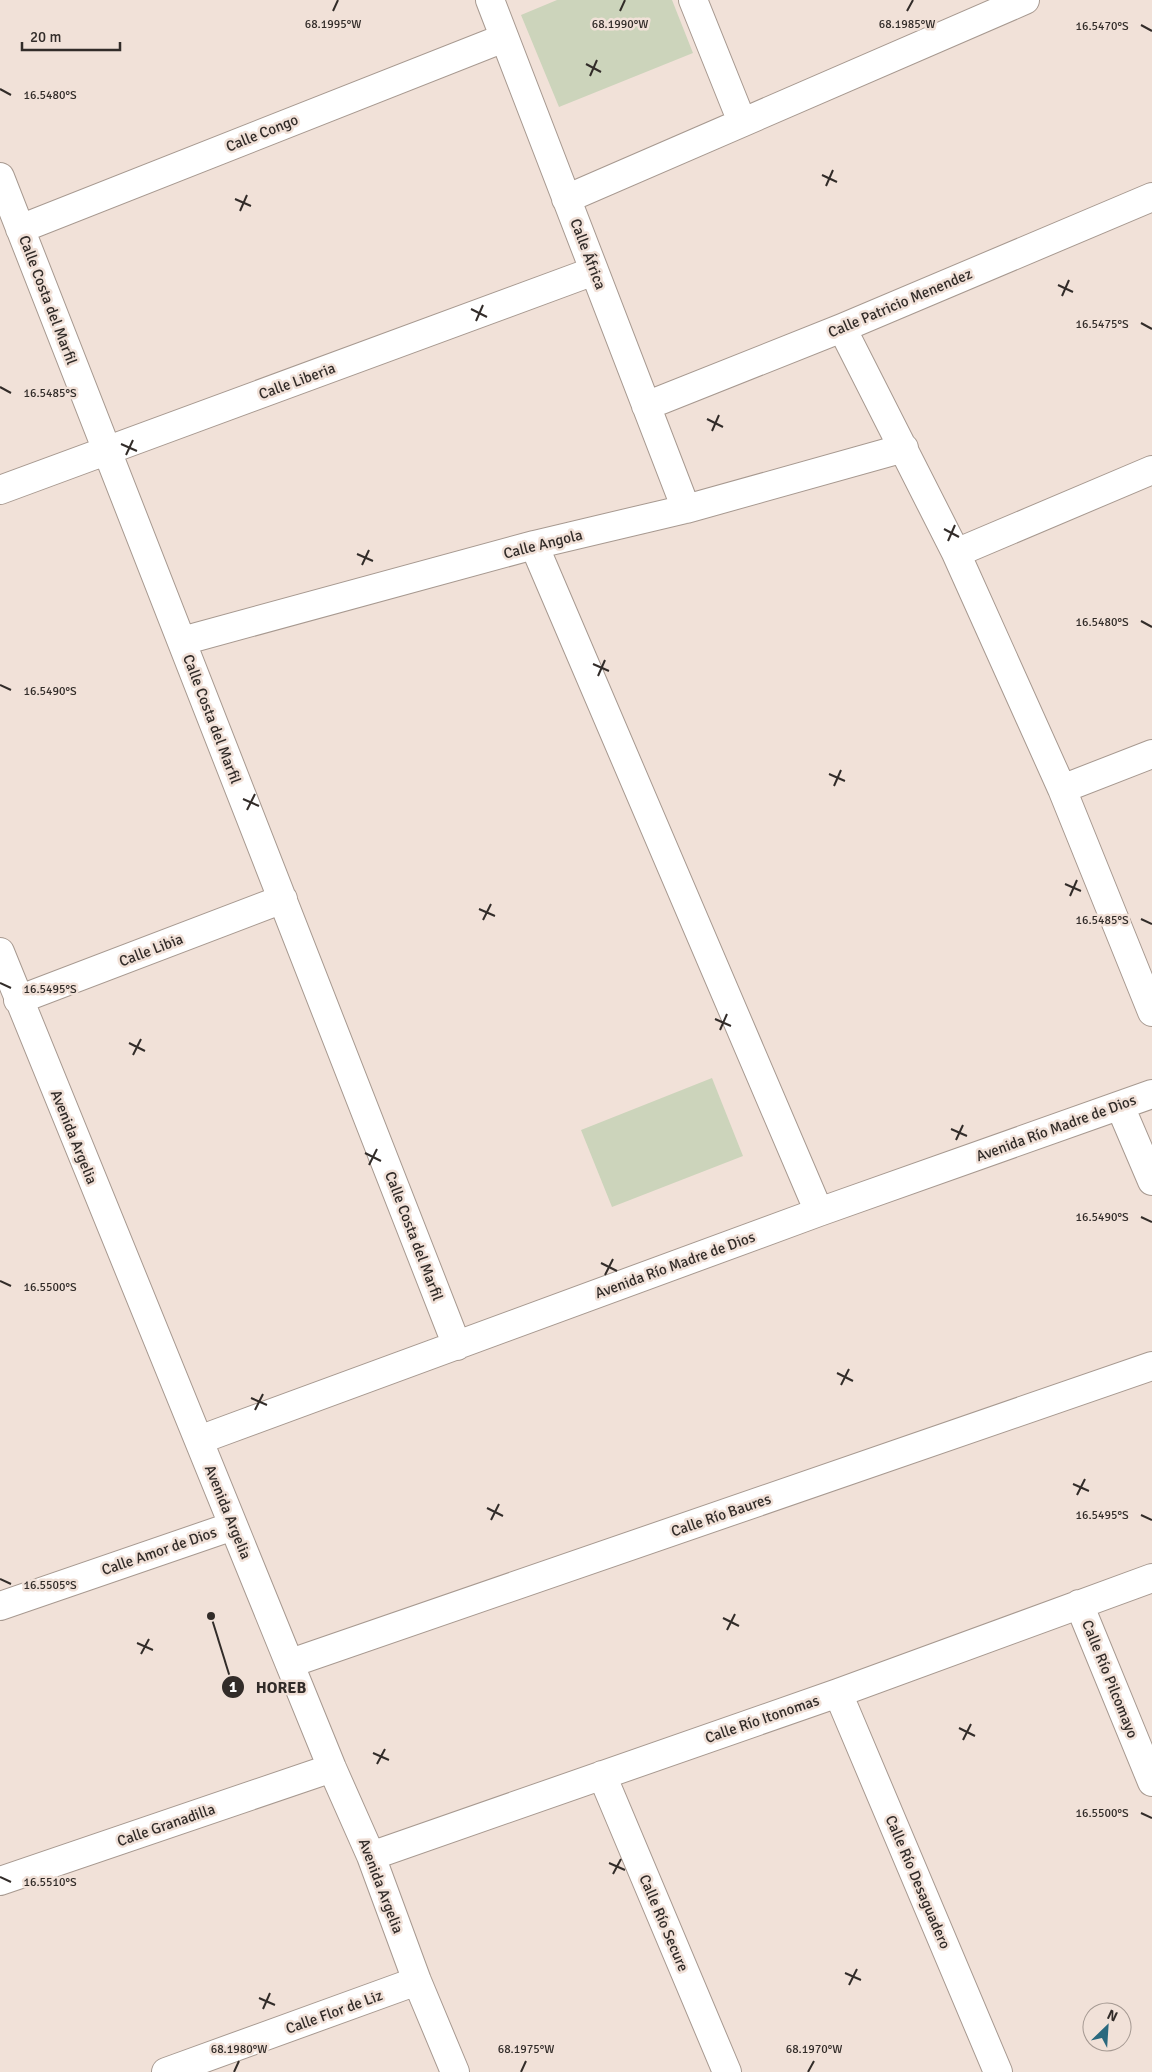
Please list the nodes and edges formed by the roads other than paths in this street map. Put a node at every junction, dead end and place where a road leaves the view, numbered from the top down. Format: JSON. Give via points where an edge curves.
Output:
{"nodes":[{"id":1,"x":490,"y":0,"type":"edge"},
{"id":2,"x":693,"y":0,"type":"edge"},
{"id":3,"x":1025,"y":0,"type":"edge"},
{"id":4,"x":504,"y":38,"type":"junction"},
{"id":5,"x":742,"y":122,"type":"junction"},
{"id":6,"x":0,"y":176,"type":"edge"},
{"id":7,"x":1152,"y":198,"type":"edge"},
{"id":8,"x":566,"y":199,"type":"junction"},
{"id":9,"x":20,"y":229,"type":"junction"},
{"id":10,"x":594,"y":271,"type":"junction"},
{"id":11,"x":842,"y":328,"type":"junction"},
{"id":12,"x":646,"y":406,"type":"junction"},
{"id":13,"x":904,"y":448,"type":"junction"},
{"id":14,"x":108,"y":451,"type":"junction"},
{"id":15,"x":1152,"y":470,"type":"edge"},
{"id":16,"x":0,"y":490,"type":"edge"},
{"id":17,"x":686,"y":509,"type":"junction"},
{"id":18,"x":534,"y":546,"type":"junction"},
{"id":19,"x":956,"y":553,"type":"junction"},
{"id":20,"x":182,"y":641,"type":"junction"},
{"id":21,"x":1152,"y":754,"type":"edge"},
{"id":22,"x":1062,"y":789,"type":"junction"},
{"id":23,"x":283,"y":899,"type":"junction"},
{"id":24,"x":0,"y":952,"type":"edge"},
{"id":25,"x":18,"y":1000,"type":"junction"},
{"id":26,"x":1152,"y":1012,"type":"edge"},
{"id":27,"x":1152,"y":1094,"type":"edge"},
{"id":28,"x":1120,"y":1106,"type":"junction"},
{"id":29,"x":1152,"y":1181,"type":"edge"},
{"id":30,"x":819,"y":1212,"type":"junction"},
{"id":31,"x":457,"y":1346,"type":"junction"},
{"id":32,"x":1152,"y":1366,"type":"edge"},
{"id":33,"x":199,"y":1440,"type":"junction"},
{"id":34,"x":233,"y":1526,"type":"junction"},
{"id":35,"x":1152,"y":1578,"type":"edge"},
{"id":36,"x":1079,"y":1604,"type":"junction"},
{"id":37,"x":0,"y":1606,"type":"edge"},
{"id":38,"x":291,"y":1663,"type":"junction"},
{"id":39,"x":838,"y":1693,"type":"junction"},
{"id":40,"x":332,"y":1768,"type":"junction"},
{"id":41,"x":602,"y":1775,"type":"junction"},
{"id":42,"x":1152,"y":1782,"type":"edge"},
{"id":43,"x":371,"y":1856,"type":"junction"},
{"id":44,"x":0,"y":1881,"type":"edge"},
{"id":45,"x":417,"y":1982,"type":"junction"},
{"id":46,"x":178,"y":2070,"type":"edge"},
{"id":47,"x":455,"y":2072,"type":"edge"},
{"id":48,"x":727,"y":2072,"type":"edge"},
{"id":49,"x":998,"y":2072,"type":"edge"}],
"edges":[{"from":1,"to":4,"type":"street","name":"Calle África"},
{"from":2,"to":5,"type":"street"},
{"from":3,"to":5,"type":"street"},
{"from":4,"to":8,"type":"street","name":"Calle África"},
{"from":4,"to":9,"type":"street","name":"Calle Congo"},
{"from":5,"to":8,"type":"street"},
{"from":6,"to":9,"type":"street","name":"Calle Costa del Marfil"},
{"from":7,"to":11,"type":"street","name":"Calle Patricio Menendez"},
{"from":8,"to":10,"type":"street","name":"Calle África"},
{"from":9,"to":14,"type":"street","name":"Calle Costa del Marfil"},
{"from":10,"to":12,"type":"street","name":"Calle África"},
{"from":10,"to":14,"type":"street","name":"Calle Liberia"},
{"from":11,"to":12,"type":"street","name":"Calle Patricio Menendez"},
{"from":11,"to":13,"type":"street"},
{"from":12,"to":17,"type":"street","name":"Calle África"},
{"from":13,"to":17,"type":"street","name":"Calle Angola"},
{"from":13,"to":19,"type":"street"},
{"from":14,"to":16,"type":"street","name":"Calle Liberia"},
{"from":14,"to":20,"type":"street","name":"Calle Costa del Marfil"},
{"from":15,"to":19,"type":"street"},
{"from":17,"to":18,"type":"street","name":"Calle Angola"},
{"from":18,"to":20,"type":"street","name":"Calle Angola"},
{"from":18,"to":30,"type":"street"},
{"from":19,"to":22,"type":"street"},
{"from":20,"to":23,"type":"street","name":"Calle Costa del Marfil"},
{"from":21,"to":22,"type":"street"},
{"from":22,"to":26,"type":"street"},
{"from":23,"to":25,"type":"street","name":"Calle Libia"},
{"from":23,"to":31,"type":"street","name":"Calle Costa del Marfil"},
{"from":24,"to":25,"type":"street","name":"Avenida Argelia"},
{"from":25,"to":33,"type":"street","name":"Avenida Argelia"},
{"from":27,"to":28,"type":"street","name":"Avenida Río Madre de Dios"},
{"from":28,"to":29,"type":"street"},
{"from":28,"to":30,"type":"street","name":"Avenida Río Madre de Dios"},
{"from":30,"to":31,"type":"street","name":"Avenida Río Madre de Dios"},
{"from":31,"to":33,"type":"street","name":"Avenida Río Madre de Dios"},
{"from":32,"to":38,"type":"street","name":"Calle Río Baures"},
{"from":33,"to":34,"type":"street","name":"Avenida Argelia"},
{"from":34,"to":37,"type":"street","name":"Calle Amor de Dios"},
{"from":34,"to":38,"type":"street","name":"Avenida Argelia"},
{"from":35,"to":36,"type":"street","name":"Calle Río Itonomas"},
{"from":36,"to":39,"type":"street","name":"Calle Río Itonomas"},
{"from":36,"to":42,"type":"street","name":"Calle Río Pilcomayo"},
{"from":38,"to":40,"type":"street","name":"Avenida Argelia"},
{"from":39,"to":41,"type":"street","name":"Calle Río Itonomas"},
{"from":39,"to":49,"type":"street","name":"Calle Río Desaguadero"},
{"from":40,"to":43,"type":"street","name":"Avenida Argelia"},
{"from":40,"to":44,"type":"street","name":"Calle Granadilla"},
{"from":41,"to":43,"type":"street","name":"Calle Río Itonomas"},
{"from":41,"to":48,"type":"street","name":"Calle Río Secure"},
{"from":43,"to":45,"type":"street","name":"Avenida Argelia"},
{"from":45,"to":46,"type":"street","name":"Calle Flor de Liz"},
{"from":45,"to":47,"type":"street","name":"Avenida Argelia"}]}
